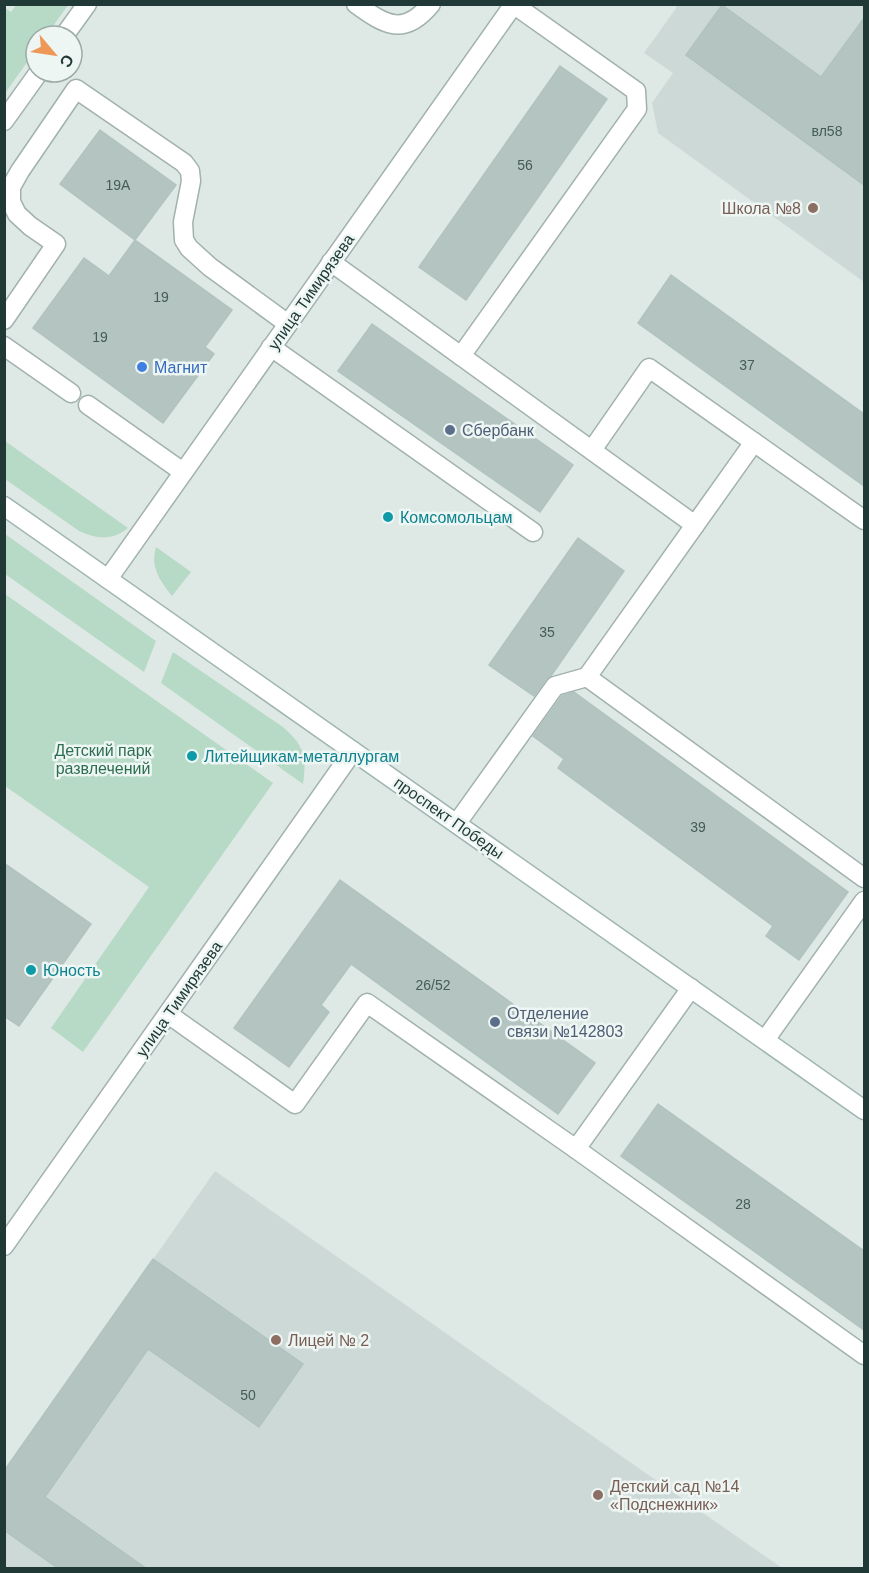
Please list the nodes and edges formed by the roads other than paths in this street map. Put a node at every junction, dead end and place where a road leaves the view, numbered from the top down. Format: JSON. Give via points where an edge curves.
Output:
{"nodes":[{"id":1,"x":87,"y":4,"type":"edge"},
{"id":2,"x":356,"y":4,"type":"edge"},
{"id":3,"x":430,"y":4,"type":"edge"},
{"id":4,"x":513,"y":5,"type":"edge"},
{"id":5,"x":73,"y":24,"type":"edge"},
{"id":6,"x":30,"y":84,"type":"edge"},
{"id":7,"x":4,"y":121,"type":"edge"},
{"id":8,"x":331,"y":262,"type":"junction"},
{"id":9,"x":4,"y":320,"type":"edge"},
{"id":10,"x":288,"y":324,"type":"junction"},
{"id":11,"x":4,"y":346,"type":"edge"},
{"id":12,"x":272,"y":347,"type":"junction"},
{"id":13,"x":461,"y":356,"type":"junction"},
{"id":14,"x":71,"y":393,"type":"dead end"},
{"id":15,"x":88,"y":405,"type":"dead end"},
{"id":16,"x":754,"y":442,"type":"junction"},
{"id":17,"x":592,"y":450,"type":"junction"},
{"id":18,"x":183,"y":472,"type":"junction"},
{"id":19,"x":4,"y":506,"type":"edge"},
{"id":20,"x":864,"y":520,"type":"edge"},
{"id":21,"x":695,"y":525,"type":"junction"},
{"id":22,"x":533,"y":532,"type":"dead end"},
{"id":23,"x":108,"y":579,"type":"junction"},
{"id":24,"x":587,"y":677,"type":"junction"},
{"id":25,"x":353,"y":751,"type":"junction"},
{"id":26,"x":457,"y":824,"type":"junction"},
{"id":27,"x":864,"y":878,"type":"edge"},
{"id":28,"x":864,"y":901,"type":"edge"},
{"id":29,"x":691,"y":988,"type":"junction"},
{"id":30,"x":168,"y":1014,"type":"junction"},
{"id":31,"x":765,"y":1040,"type":"junction"},
{"id":32,"x":864,"y":1110,"type":"edge"},
{"id":33,"x":576,"y":1149,"type":"junction"},
{"id":34,"x":4,"y":1246,"type":"edge"},
{"id":35,"x":864,"y":1355,"type":"edge"}],
"edges":[{"from":1,"to":5,"type":"street"},
{"from":2,"to":3,"type":"street","via":[[390,25],[405,25],[417,19]]},
{"from":4,"to":8,"type":"street","name":"улица Тимирязева"},
{"from":4,"to":13,"type":"street","via":[[636,91],[637,109]]},
{"from":6,"to":7,"type":"street"},
{"from":8,"to":10,"type":"street","name":"улица Тимирязева"},
{"from":8,"to":13,"type":"street"},
{"from":9,"to":10,"type":"street","via":[[56,244],[17,214],[11,202],[11,187],[76,89],[184,163],[191,181],[183,222],[184,240],[189,248]]},
{"from":10,"to":12,"type":"street","name":"улица Тимирязева"},
{"from":11,"to":14,"type":"street"},
{"from":12,"to":18,"type":"street","name":"улица Тимирязева"},
{"from":12,"to":22,"type":"street"},
{"from":13,"to":17,"type":"street"},
{"from":15,"to":18,"type":"street"},
{"from":16,"to":17,"type":"street","via":[[649,368]]},
{"from":16,"to":20,"type":"street"},
{"from":16,"to":21,"type":"street"},
{"from":17,"to":21,"type":"street"},
{"from":18,"to":23,"type":"street","name":"улица Тимирязева"},
{"from":19,"to":23,"type":"street","name":"проспект Победы"},
{"from":21,"to":24,"type":"street"},
{"from":23,"to":25,"type":"street","name":"проспект Победы"},
{"from":24,"to":26,"type":"street","via":[[555,686]]},
{"from":24,"to":27,"type":"street"},
{"from":25,"to":26,"type":"street","name":"проспект Победы"},
{"from":25,"to":30,"type":"street","name":"улица Тимирязева"},
{"from":26,"to":29,"type":"street","name":"проспект Победы"},
{"from":28,"to":31,"type":"street"},
{"from":29,"to":31,"type":"street","name":"проспект Победы"},
{"from":29,"to":33,"type":"street"},
{"from":30,"to":33,"type":"street","via":[[295,1104],[367,1003]]},
{"from":30,"to":34,"type":"street","name":"улица Тимирязева"},
{"from":31,"to":32,"type":"street","name":"проспект Победы"},
{"from":33,"to":35,"type":"street"}]}
